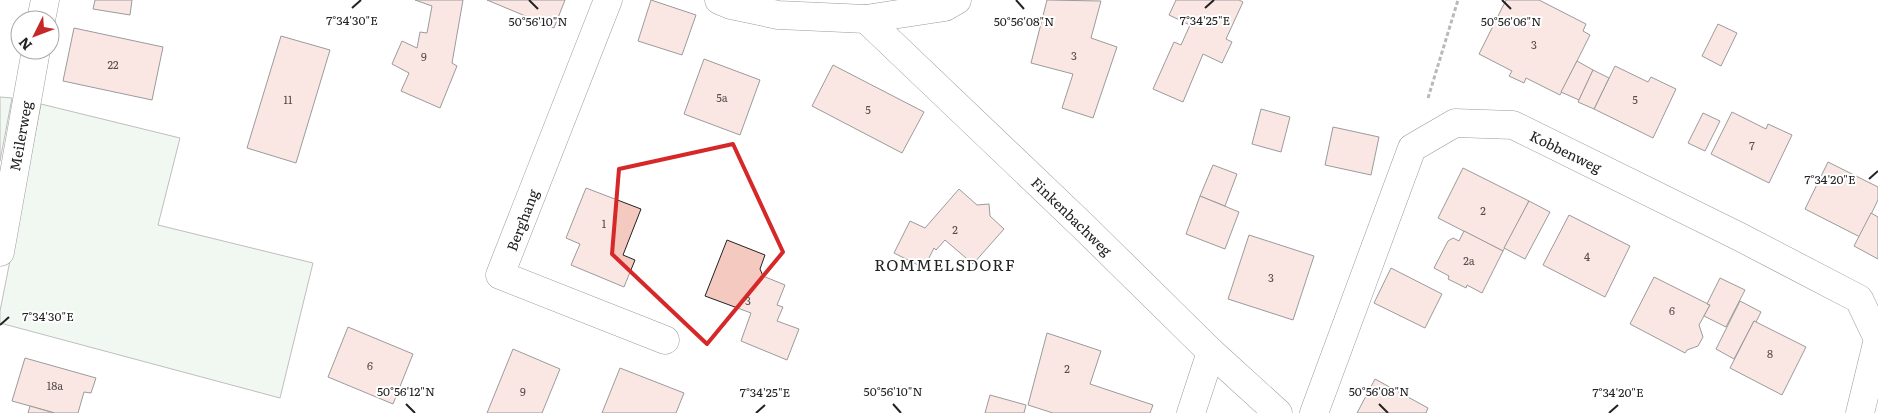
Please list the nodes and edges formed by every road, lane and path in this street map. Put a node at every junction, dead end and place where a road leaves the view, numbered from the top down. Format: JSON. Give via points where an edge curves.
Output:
{"nodes":[{"id":1,"x":608,"y":0,"type":"edge"},
{"id":2,"x":719,"y":0,"type":"edge"},
{"id":3,"x":957,"y":0,"type":"edge"},
{"id":4,"x":1458,"y":0,"type":"edge"},
{"id":5,"x":866,"y":18,"type":"junction"},
{"id":6,"x":34,"y":60,"type":"edge"},
{"id":7,"x":1412,"y":148,"type":"junction"},
{"id":8,"x":0,"y":252,"type":"edge"},
{"id":9,"x":664,"y":340,"type":"dead end"},
{"id":10,"x":1211,"y":352,"type":"junction"},
{"id":11,"x":1191,"y":413,"type":"edge"},
{"id":12,"x":1278,"y":413,"type":"edge"},
{"id":13,"x":1314,"y":413,"type":"edge"},
{"id":14,"x":1860,"y":413,"type":"edge"}],
"edges":[{"from":1,"to":9,"type":"street","name":"Berghang","via":[[500,275]]},
{"from":2,"to":5,"type":"street","via":[[778,15]]},
{"from":3,"to":5,"type":"street","via":[[945,7]]},
{"from":4,"to":7,"type":"path"},
{"from":5,"to":10,"type":"street","name":"Finkenbachweg"},
{"from":6,"to":8,"type":"street","name":"Meilerweg"},
{"from":7,"to":13,"type":"street"},
{"from":7,"to":14,"type":"street","name":"Kobbenweg","via":[[1455,123],[1514,125],[1859,299],[1878,339]]},
{"from":10,"to":11,"type":"street"},
{"from":10,"to":12,"type":"street","name":"Finkenbachweg"}]}
